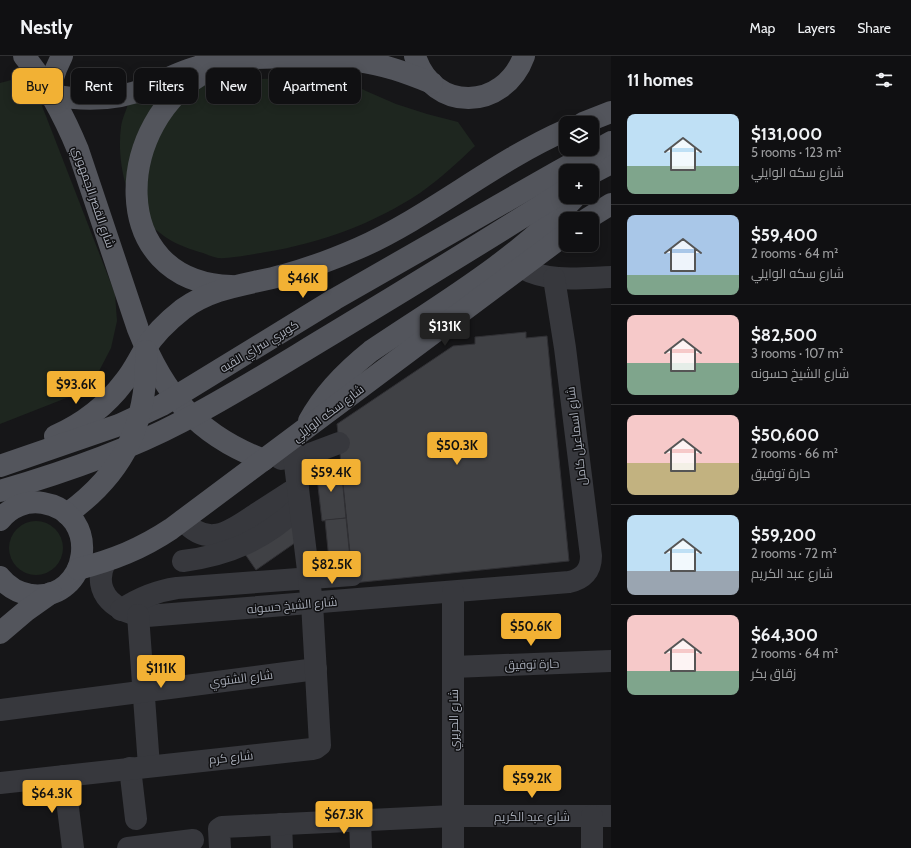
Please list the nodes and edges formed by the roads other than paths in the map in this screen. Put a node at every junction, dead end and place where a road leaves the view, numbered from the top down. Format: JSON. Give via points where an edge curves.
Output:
{"nodes":[{"id":1,"x":24,"y":56,"type":"edge"},
{"id":2,"x":62,"y":56,"type":"edge"},
{"id":3,"x":416,"y":56,"type":"edge"},
{"id":4,"x":528,"y":59,"type":"edge"},
{"id":5,"x":228,"y":60,"type":"junction"},
{"id":6,"x":33,"y":68,"type":"edge"},
{"id":7,"x":56,"y":68,"type":"edge"},
{"id":8,"x":432,"y":83,"type":"junction"},
{"id":9,"x":63,"y":95,"type":"edge"},
{"id":10,"x":56,"y":104,"type":"edge"},
{"id":11,"x":611,"y":112,"type":"edge"},
{"id":12,"x":599,"y":117,"type":"edge"},
{"id":13,"x":559,"y":134,"type":"edge"},
{"id":14,"x":611,"y":142,"type":"edge"},
{"id":15,"x":559,"y":194,"type":"edge"},
{"id":16,"x":568,"y":204,"type":"edge"},
{"id":17,"x":611,"y":204,"type":"edge"},
{"id":18,"x":599,"y":212,"type":"edge"},
{"id":19,"x":559,"y":239,"type":"edge"},
{"id":20,"x":522,"y":268,"type":"junction"},
{"id":21,"x":611,"y":277,"type":"edge"},
{"id":22,"x":554,"y":278,"type":"junction"},
{"id":23,"x":232,"y":286,"type":"junction"},
{"id":24,"x":146,"y":348,"type":"junction"},
{"id":25,"x":339,"y":443,"type":"dead end"},
{"id":26,"x":299,"y":446,"type":"junction"},
{"id":27,"x":0,"y":453,"type":"edge"},
{"id":28,"x":264,"y":460,"type":"junction"},
{"id":29,"x":0,"y":466,"type":"edge"},
{"id":30,"x":0,"y":491,"type":"edge"},
{"id":31,"x":299,"y":497,"type":"junction"},
{"id":32,"x":67,"y":514,"type":"junction"},
{"id":33,"x":0,"y":520,"type":"edge"},
{"id":34,"x":183,"y":520,"type":"junction"},
{"id":35,"x":183,"y":561,"type":"dead end"},
{"id":36,"x":105,"y":562,"type":"junction"},
{"id":37,"x":78,"y":569,"type":"junction"},
{"id":38,"x":352,"y":575,"type":"dead end"},
{"id":39,"x":1,"y":580,"type":"edge"},
{"id":40,"x":569,"y":582,"type":"joint"},
{"id":41,"x":453,"y":592,"type":"junction"},
{"id":42,"x":51,"y":593,"type":"junction"},
{"id":43,"x":312,"y":603,"type":"junction"},
{"id":44,"x":130,"y":613,"type":"junction"},
{"id":45,"x":0,"y":632,"type":"edge"},
{"id":46,"x":611,"y":661,"type":"edge"},
{"id":47,"x":453,"y":666,"type":"junction"},
{"id":48,"x":316,"y":669,"type":"junction"},
{"id":49,"x":144,"y":691,"type":"junction"},
{"id":50,"x":0,"y":710,"type":"edge"},
{"id":51,"x":140,"y":767,"type":"junction"},
{"id":52,"x":64,"y":776,"type":"junction"},
{"id":53,"x":0,"y":783,"type":"edge"},
{"id":54,"x":453,"y":816,"type":"junction"},
{"id":55,"x":602,"y":816,"type":"edge"},
{"id":56,"x":136,"y":819,"type":"dead end"},
{"id":57,"x":360,"y":821,"type":"junction"},
{"id":58,"x":281,"y":824,"type":"junction"},
{"id":59,"x":221,"y":838,"type":"edge"},
{"id":60,"x":193,"y":840,"type":"dead end"},
{"id":61,"x":160,"y":846,"type":"edge"},
{"id":62,"x":73,"y":848,"type":"edge"},
{"id":63,"x":128,"y":848,"type":"edge"},
{"id":64,"x":282,"y":848,"type":"edge"},
{"id":65,"x":361,"y":848,"type":"edge"},
{"id":66,"x":453,"y":848,"type":"edge"},
{"id":67,"x":592,"y":848,"type":"edge"}],
"edges":[{"from":1,"to":6,"type":"main road","name":"شارع القصر الجمهوري"},
{"from":2,"to":7,"type":"main road"},
{"from":3,"to":8,"type":"main road","via":[[418,65]]},
{"from":4,"to":8,"type":"main road","via":[[507,84],[497,91],[475,98],[452,95]]},
{"from":5,"to":8,"type":"main road","via":[[272,57],[356,60],[395,69]]},
{"from":5,"to":9,"type":"main road","via":[[196,67],[146,88],[110,98],[77,99]]},
{"from":5,"to":23,"type":"main road","via":[[187,84],[163,110],[153,125],[142,152],[136,194],[139,218],[144,230],[164,260],[179,272],[196,280]]},
{"from":10,"to":24,"type":"main road","name":"شارع القصر الجمهوري","via":[[78,150]]},
{"from":11,"to":12,"type":"main road"},
{"from":13,"to":23,"type":"main road","via":[[499,165],[408,222],[360,247],[310,267],[258,282]]},
{"from":14,"to":29,"type":"main road","name":"كوبري سراي القبه","via":[[335,299],[162,404],[119,425]]},
{"from":15,"to":30,"type":"main road","via":[[369,312],[186,419],[100,458]]},
{"from":16,"to":26,"type":"main road","via":[[498,265],[354,364],[325,396]]},
{"from":17,"to":18,"type":"main road"},
{"from":19,"to":20,"type":"main road","name":"شارع سكه الوايلي"},
{"from":20,"to":22,"type":"street","via":[[537,275]]},
{"from":20,"to":26,"type":"main road","name":"شارع سكه الوايلي"},
{"from":21,"to":22,"type":"street"},
{"from":22,"to":40,"type":"street","name":"شارع اسماعيل كامل","via":[[591,556],[587,573],[576,581]]},
{"from":23,"to":24,"type":"main road","via":[[184,309],[157,333]]},
{"from":24,"to":27,"type":"main road","via":[[116,392],[80,423],[44,441]]},
{"from":24,"to":28,"type":"main road","name":"شارع القصر الجمهوري","via":[[160,377],[192,417],[209,432],[233,447]]},
{"from":24,"to":32,"type":"main road","name":"شارع القصر الجمهوري","via":[[146,383],[139,417],[131,439],[106,479],[86,500]]},
{"from":25,"to":26,"type":"street"},
{"from":26,"to":28,"type":"main road","name":"شارع سكه الوايلي"},
{"from":26,"to":31,"type":"street","name":"شارع كرم"},
{"from":28,"to":34,"type":"main road","name":"شارع سكه الوايلي"},
{"from":31,"to":34,"type":"street","via":[[224,534],[201,534]]},
{"from":31,"to":35,"type":"street","via":[[275,528],[246,544],[215,555]]},
{"from":31,"to":43,"type":"street","name":"شارع كرم"},
{"from":32,"to":33,"type":"main road","via":[[59,508],[40,502],[20,505]]},
{"from":32,"to":37,"type":"main road","via":[[74,521],[82,539],[83,549]]},
{"from":34,"to":36,"type":"main road","name":"شارع سكه الوايلي","via":[[154,540]]},
{"from":36,"to":37,"type":"main road","name":"شارع سكه الوايلي"},
{"from":36,"to":44,"type":"street","via":[[100,576],[103,591],[114,604]]},
{"from":37,"to":42,"type":"main road","via":[[72,579]]},
{"from":38,"to":44,"type":"street","via":[[162,590],[134,601]]},
{"from":39,"to":42,"type":"main road","via":[[24,594]]},
{"from":40,"to":41,"type":"street","name":"شارع الشيخ حسونه"},
{"from":41,"to":43,"type":"street","name":"شارع الشيخ حسونه"},
{"from":41,"to":47,"type":"street","name":"شارع الحريري"},
{"from":42,"to":45,"type":"main road"},
{"from":43,"to":44,"type":"street","name":"شارع الشيخ حسونه","via":[[147,616]]},
{"from":43,"to":48,"type":"street","name":"شارع كرم"},
{"from":44,"to":49,"type":"street"},
{"from":46,"to":47,"type":"street","name":"حارة توفيق"},
{"from":47,"to":54,"type":"street","name":"شارع الحريري"},
{"from":48,"to":49,"type":"street","name":"شارع الشتوي"},
{"from":48,"to":51,"type":"street","name":"شارع كرم","via":[[320,745],[316,748]]},
{"from":49,"to":50,"type":"street","name":"شارع الشتوي"},
{"from":49,"to":51,"type":"street"},
{"from":51,"to":52,"type":"street","name":"شارع كرم"},
{"from":51,"to":56,"type":"street"},
{"from":52,"to":53,"type":"street","name":"شارع كرم"},
{"from":52,"to":62,"type":"street"},
{"from":54,"to":55,"type":"street","name":"شارع عبد الكريم"},
{"from":54,"to":57,"type":"street","name":"شارع عبد الكريم"},
{"from":54,"to":66,"type":"street","name":"شارع الحريري"},
{"from":55,"to":67,"type":"street"},
{"from":57,"to":58,"type":"street","name":"شارع عبد الكريم"},
{"from":57,"to":65,"type":"street"},
{"from":58,"to":59,"type":"street","name":"شارع عبد الكريم"},
{"from":58,"to":64,"type":"street"},
{"from":60,"to":61,"type":"street"},
{"from":61,"to":63,"type":"street"}]}
